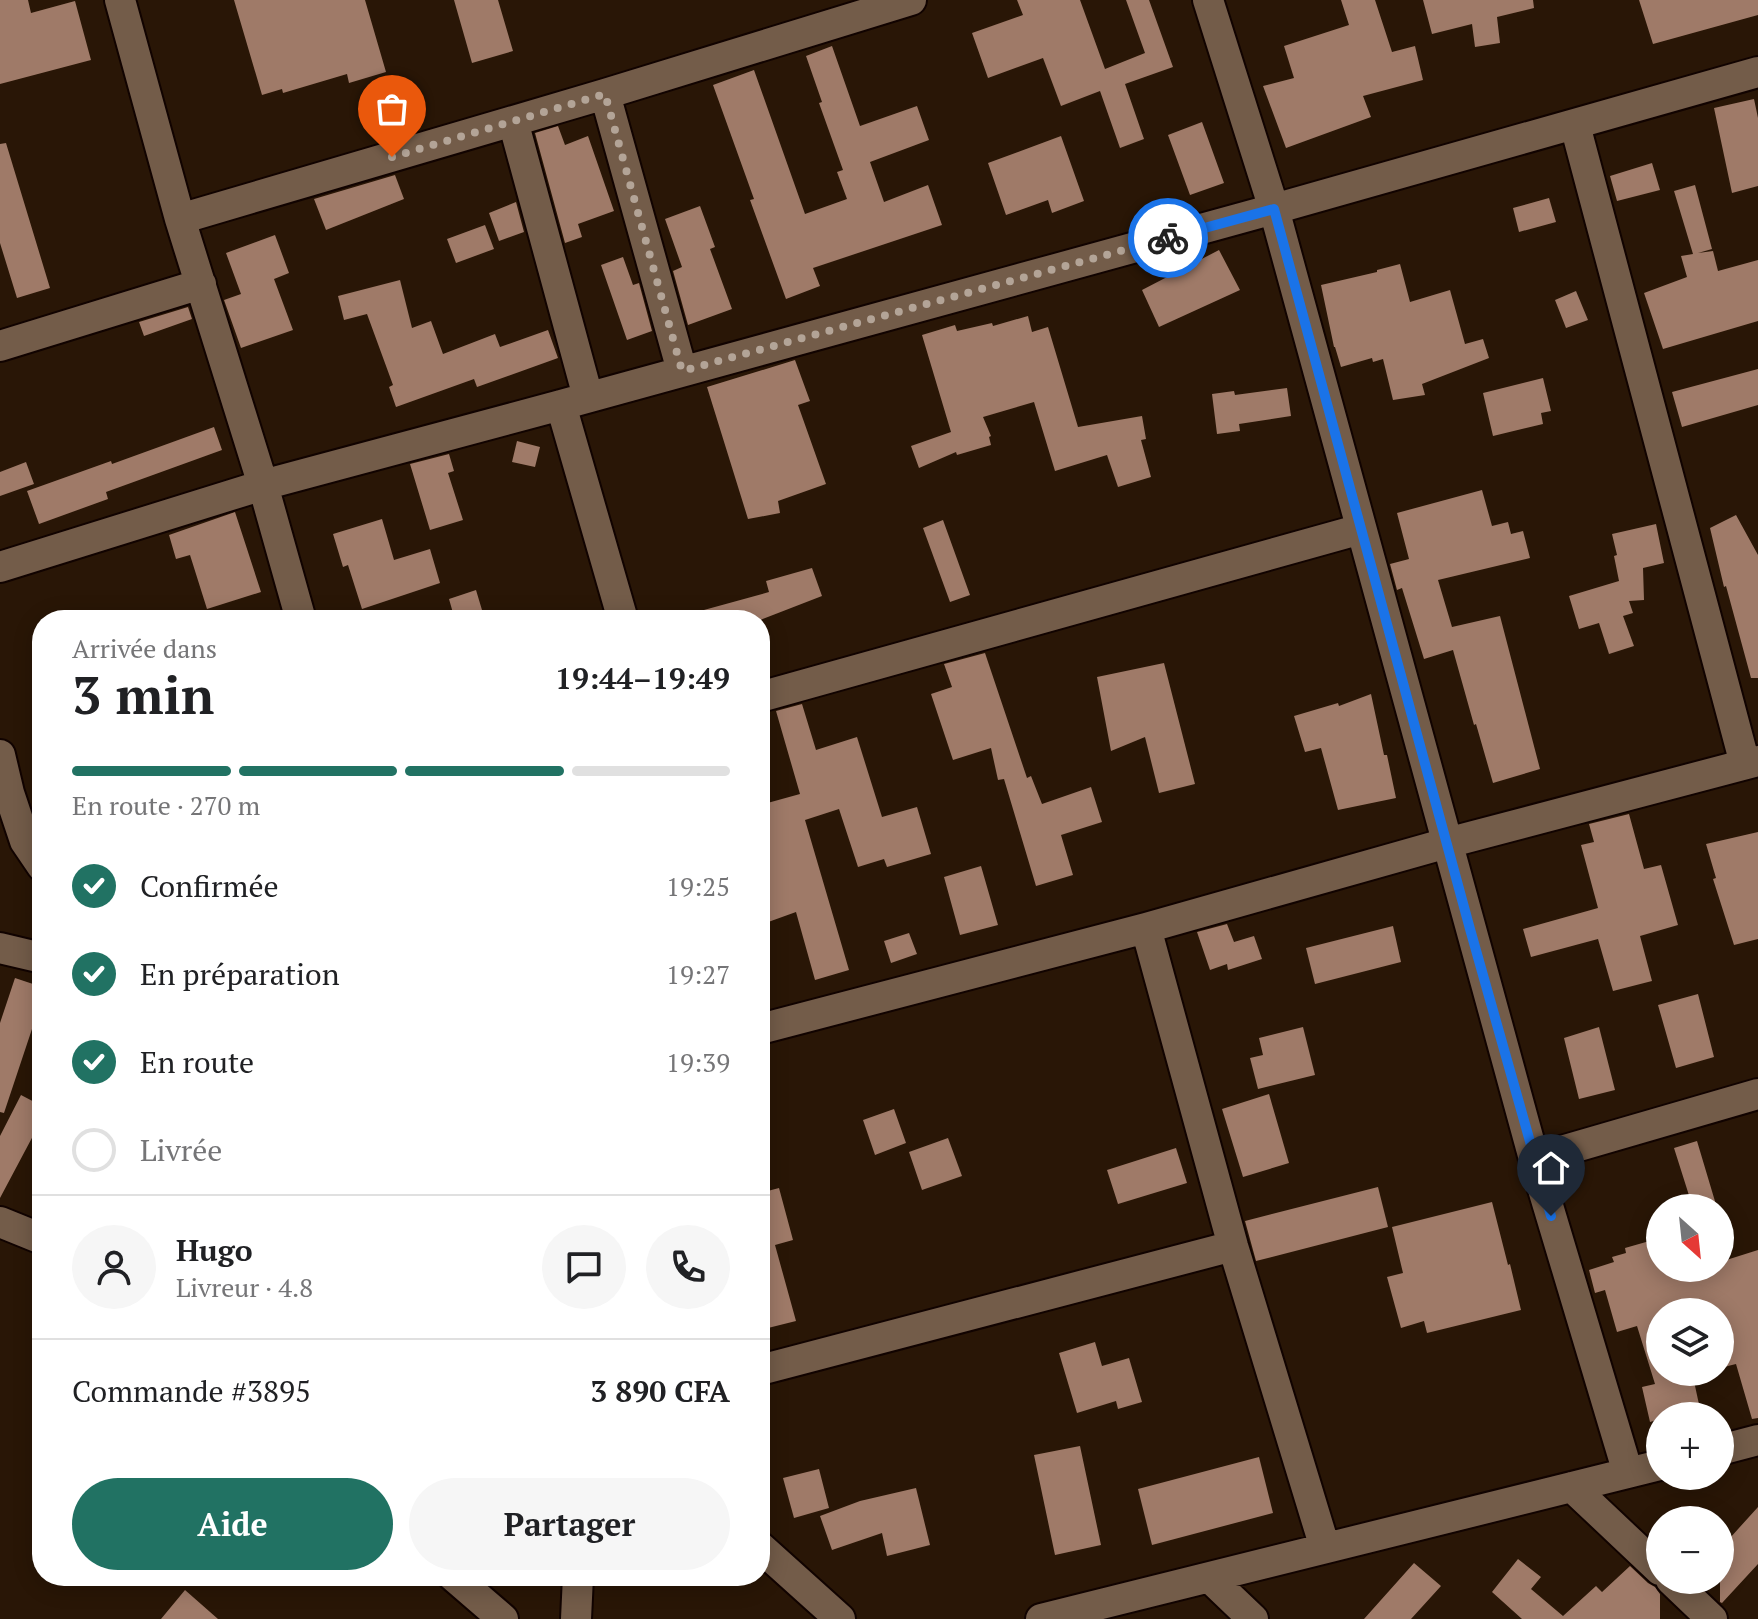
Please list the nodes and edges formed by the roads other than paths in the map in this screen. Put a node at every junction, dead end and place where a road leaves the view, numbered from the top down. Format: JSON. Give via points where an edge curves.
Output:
{"nodes":[{"id":1,"x":120,"y":0,"type":"edge"},
{"id":2,"x":1208,"y":0,"type":"edge"},
{"id":3,"x":903,"y":1,"type":"edge"},
{"id":4,"x":1758,"y":72,"type":"edge"},
{"id":5,"x":605,"y":94,"type":"junction"},
{"id":6,"x":513,"y":121,"type":"junction"},
{"id":7,"x":1575,"y":125,"type":"junction"},
{"id":8,"x":1274,"y":209,"type":"junction"},
{"id":9,"x":180,"y":219,"type":"junction"},
{"id":10,"x":201,"y":284,"type":"junction"},
{"id":11,"x":0,"y":346,"type":"edge"},
{"id":12,"x":682,"y":371,"type":"junction"},
{"id":13,"x":574,"y":401,"type":"junction"},
{"id":14,"x":263,"y":485,"type":"junction"},
{"id":15,"x":1361,"y":529,"type":"junction"},
{"id":16,"x":0,"y":567,"type":"edge"},
{"id":17,"x":298,"y":610,"type":"edge"},
{"id":18,"x":621,"y":610,"type":"edge"},
{"id":19,"x":770,"y":694,"type":"edge"},
{"id":20,"x":0,"y":755,"type":"edge"},
{"id":21,"x":1751,"y":763,"type":"edge"},
{"id":22,"x":13,"y":842,"type":"edge"},
{"id":23,"x":1447,"y":843,"type":"junction"},
{"id":24,"x":32,"y":858,"type":"edge"},
{"id":25,"x":1146,"y":928,"type":"junction"},
{"id":26,"x":0,"y":948,"type":"edge"},
{"id":27,"x":32,"y":956,"type":"edge"},
{"id":28,"x":770,"y":1026,"type":"edge"},
{"id":29,"x":1758,"y":1094,"type":"edge"},
{"id":30,"x":1534,"y":1159,"type":"junction"},
{"id":31,"x":0,"y":1222,"type":"edge"},
{"id":32,"x":32,"y":1235,"type":"edge"},
{"id":33,"x":1233,"y":1246,"type":"junction"},
{"id":34,"x":770,"y":1367,"type":"edge"},
{"id":35,"x":1758,"y":1440,"type":"edge"},
{"id":36,"x":1734,"y":1446,"type":"edge"},
{"id":37,"x":1646,"y":1468,"type":"edge"},
{"id":38,"x":1628,"y":1473,"type":"junction"},
{"id":39,"x":1572,"y":1487,"type":"junction"},
{"id":40,"x":1325,"y":1548,"type":"junction"},
{"id":41,"x":770,"y":1556,"type":"edge"},
{"id":42,"x":1646,"y":1557,"type":"edge"},
{"id":43,"x":1210,"y":1578,"type":"junction"},
{"id":44,"x":465,"y":1586,"type":"edge"},
{"id":45,"x":578,"y":1586,"type":"edge"},
{"id":46,"x":1686,"y":1594,"type":"edge"},
{"id":47,"x":503,"y":1619,"type":"edge"},
{"id":48,"x":576,"y":1619,"type":"edge"},
{"id":49,"x":840,"y":1619,"type":"edge"},
{"id":50,"x":1041,"y":1619,"type":"edge"},
{"id":51,"x":1253,"y":1619,"type":"edge"},
{"id":52,"x":1712,"y":1619,"type":"edge"}],
"edges":[{"from":1,"to":9,"type":"street"},
{"from":2,"to":8,"type":"street"},
{"from":3,"to":5,"type":"street"},
{"from":4,"to":7,"type":"street"},
{"from":5,"to":6,"type":"street"},
{"from":5,"to":12,"type":"street"},
{"from":6,"to":9,"type":"street"},
{"from":6,"to":13,"type":"street"},
{"from":7,"to":8,"type":"street"},
{"from":7,"to":21,"type":"street"},
{"from":8,"to":12,"type":"street"},
{"from":8,"to":15,"type":"street"},
{"from":9,"to":10,"type":"street"},
{"from":10,"to":11,"type":"street"},
{"from":10,"to":14,"type":"street"},
{"from":12,"to":13,"type":"street"},
{"from":13,"to":14,"type":"street"},
{"from":13,"to":18,"type":"street"},
{"from":14,"to":16,"type":"street"},
{"from":14,"to":17,"type":"street"},
{"from":15,"to":19,"type":"street"},
{"from":15,"to":23,"type":"street"},
{"from":20,"to":22,"type":"street"},
{"from":21,"to":23,"type":"street"},
{"from":22,"to":24,"type":"street"},
{"from":23,"to":25,"type":"street"},
{"from":23,"to":30,"type":"street"},
{"from":25,"to":28,"type":"street"},
{"from":25,"to":33,"type":"street"},
{"from":26,"to":27,"type":"street"},
{"from":29,"to":30,"type":"street"},
{"from":30,"to":38,"type":"street"},
{"from":31,"to":32,"type":"street"},
{"from":33,"to":34,"type":"street"},
{"from":33,"to":40,"type":"street"},
{"from":35,"to":36,"type":"street"},
{"from":37,"to":38,"type":"street"},
{"from":38,"to":39,"type":"street"},
{"from":39,"to":40,"type":"street"},
{"from":39,"to":42,"type":"street"},
{"from":40,"to":43,"type":"street"},
{"from":41,"to":49,"type":"street"},
{"from":43,"to":50,"type":"street"},
{"from":43,"to":51,"type":"street"},
{"from":44,"to":47,"type":"street"},
{"from":45,"to":48,"type":"street"},
{"from":46,"to":52,"type":"street"}]}
